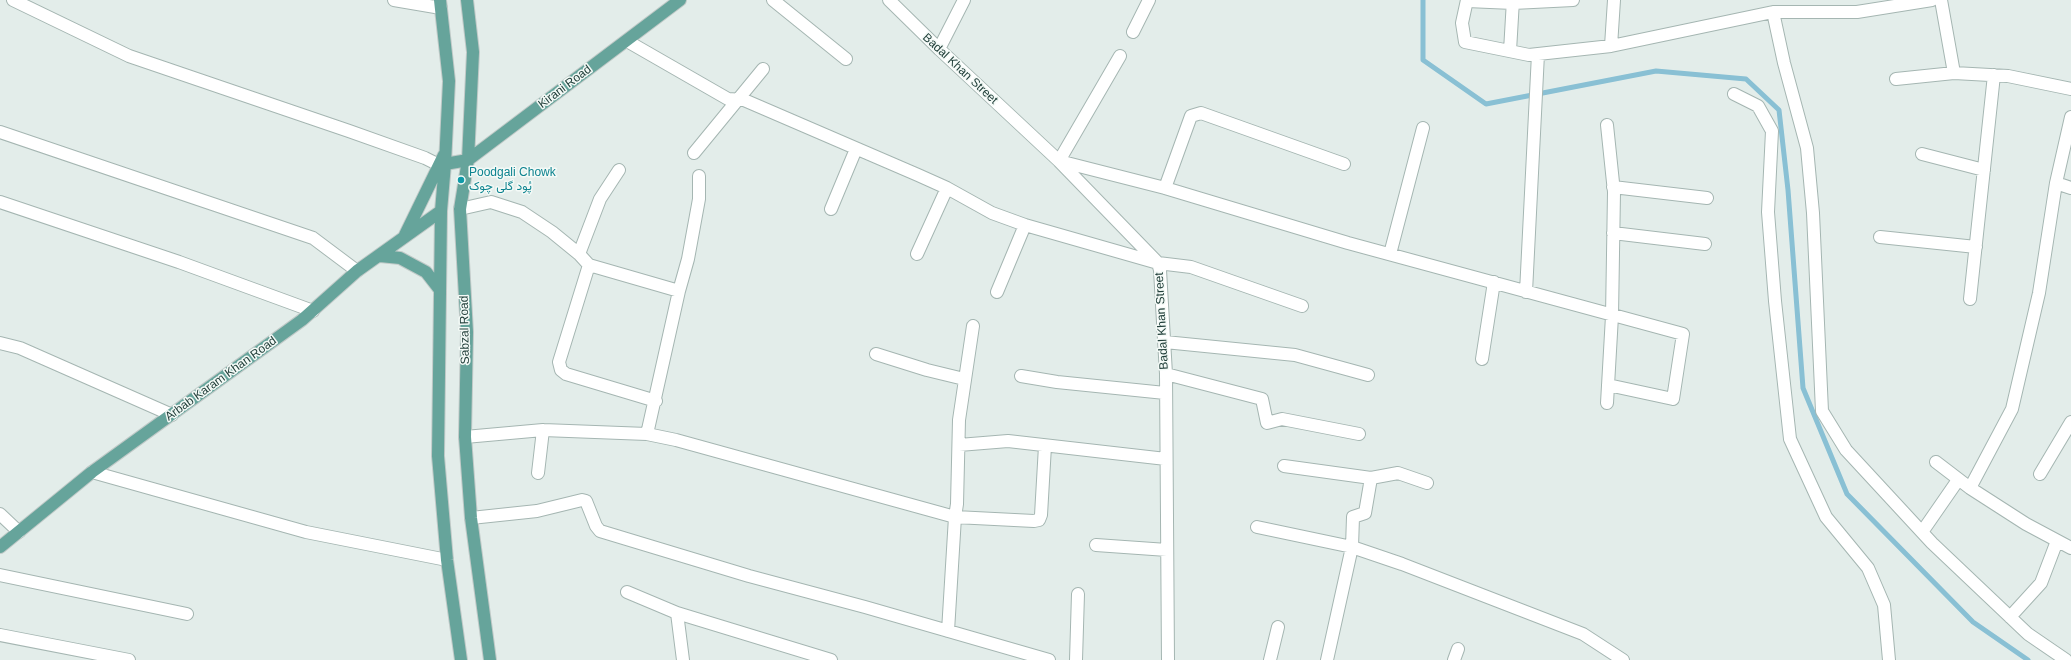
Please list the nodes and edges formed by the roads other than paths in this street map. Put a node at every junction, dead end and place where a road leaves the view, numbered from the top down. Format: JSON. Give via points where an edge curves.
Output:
{"nodes":[{"id":1,"x":13,"y":0,"type":"edge"},
{"id":2,"x":394,"y":0,"type":"edge"},
{"id":3,"x":467,"y":0,"type":"edge"},
{"id":4,"x":680,"y":0,"type":"edge"},
{"id":5,"x":773,"y":0,"type":"edge"},
{"id":6,"x":889,"y":0,"type":"edge"},
{"id":7,"x":964,"y":0,"type":"edge"},
{"id":8,"x":1149,"y":0,"type":"edge"},
{"id":9,"x":1467,"y":0,"type":"edge"},
{"id":10,"x":1573,"y":0,"type":"edge"},
{"id":11,"x":1614,"y":0,"type":"edge"},
{"id":12,"x":1932,"y":0,"type":"edge"},
{"id":13,"x":1941,"y":0,"type":"edge"},
{"id":14,"x":1513,"y":1,"type":"edge"},
{"id":15,"x":1914,"y":1,"type":"edge"},
{"id":16,"x":440,"y":4,"type":"edge"},
{"id":17,"x":1831,"y":6,"type":"edge"},
{"id":18,"x":1773,"y":12,"type":"junction"},
{"id":19,"x":1133,"y":32,"type":"dead end"},
{"id":20,"x":627,"y":41,"type":"junction"},
{"id":21,"x":1611,"y":46,"type":"junction"},
{"id":22,"x":939,"y":49,"type":"junction"},
{"id":23,"x":1510,"y":51,"type":"junction"},
{"id":24,"x":1538,"y":54,"type":"junction"},
{"id":25,"x":1120,"y":56,"type":"dead end"},
{"id":26,"x":846,"y":58,"type":"dead end"},
{"id":27,"x":763,"y":69,"type":"dead end"},
{"id":28,"x":1954,"y":73,"type":"junction"},
{"id":29,"x":1994,"y":75,"type":"junction"},
{"id":30,"x":1896,"y":79,"type":"dead end"},
{"id":31,"x":2071,"y":90,"type":"edge"},
{"id":32,"x":1734,"y":94,"type":"dead end"},
{"id":33,"x":737,"y":100,"type":"junction"},
{"id":34,"x":2071,"y":117,"type":"edge"},
{"id":35,"x":1607,"y":125,"type":"dead end"},
{"id":36,"x":1423,"y":128,"type":"dead end"},
{"id":37,"x":0,"y":132,"type":"edge"},
{"id":38,"x":856,"y":149,"type":"junction"},
{"id":39,"x":694,"y":153,"type":"dead end"},
{"id":40,"x":1922,"y":154,"type":"dead end"},
{"id":41,"x":468,"y":160,"type":"junction"},
{"id":42,"x":1059,"y":161,"type":"junction"},
{"id":43,"x":442,"y":164,"type":"junction"},
{"id":44,"x":1344,"y":164,"type":"dead end"},
{"id":45,"x":619,"y":170,"type":"dead end"},
{"id":46,"x":1984,"y":170,"type":"junction"},
{"id":47,"x":699,"y":176,"type":"dead end"},
{"id":48,"x":2056,"y":184,"type":"junction"},
{"id":49,"x":1613,"y":187,"type":"junction"},
{"id":50,"x":946,"y":188,"type":"junction"},
{"id":51,"x":1165,"y":188,"type":"junction"},
{"id":52,"x":2071,"y":188,"type":"edge"},
{"id":53,"x":1706,"y":198,"type":"dead end"},
{"id":54,"x":0,"y":202,"type":"edge"},
{"id":55,"x":460,"y":209,"type":"junction"},
{"id":56,"x":831,"y":209,"type":"dead end"},
{"id":57,"x":441,"y":211,"type":"junction"},
{"id":58,"x":1025,"y":225,"type":"junction"},
{"id":59,"x":1613,"y":233,"type":"junction"},
{"id":60,"x":404,"y":236,"type":"junction"},
{"id":61,"x":1880,"y":238,"type":"dead end"},
{"id":62,"x":1705,"y":244,"type":"dead end"},
{"id":63,"x":1976,"y":247,"type":"junction"},
{"id":64,"x":579,"y":254,"type":"junction"},
{"id":65,"x":916,"y":254,"type":"dead end"},
{"id":66,"x":1390,"y":254,"type":"junction"},
{"id":67,"x":380,"y":256,"type":"junction"},
{"id":68,"x":1158,"y":263,"type":"junction"},
{"id":69,"x":589,"y":265,"type":"junction"},
{"id":70,"x":357,"y":271,"type":"junction"},
{"id":71,"x":1494,"y":282,"type":"junction"},
{"id":72,"x":440,"y":290,"type":"junction"},
{"id":73,"x":679,"y":291,"type":"junction"},
{"id":74,"x":996,"y":292,"type":"dead end"},
{"id":75,"x":1526,"y":292,"type":"junction"},
{"id":76,"x":1970,"y":299,"type":"dead end"},
{"id":77,"x":1302,"y":306,"type":"dead end"},
{"id":78,"x":313,"y":311,"type":"junction"},
{"id":79,"x":1612,"y":316,"type":"junction"},
{"id":80,"x":973,"y":326,"type":"dead end"},
{"id":81,"x":1165,"y":342,"type":"junction"},
{"id":82,"x":0,"y":343,"type":"edge"},
{"id":83,"x":876,"y":354,"type":"dead end"},
{"id":84,"x":1482,"y":359,"type":"dead end"},
{"id":85,"x":1166,"y":374,"type":"junction"},
{"id":86,"x":1368,"y":375,"type":"dead end"},
{"id":87,"x":1020,"y":376,"type":"dead end"},
{"id":88,"x":964,"y":378,"type":"junction"},
{"id":89,"x":1608,"y":385,"type":"junction"},
{"id":90,"x":1165,"y":392,"type":"junction"},
{"id":91,"x":656,"y":401,"type":"junction"},
{"id":92,"x":1607,"y":403,"type":"dead end"},
{"id":93,"x":172,"y":415,"type":"junction"},
{"id":94,"x":2071,"y":422,"type":"edge"},
{"id":95,"x":543,"y":430,"type":"junction"},
{"id":96,"x":647,"y":434,"type":"junction"},
{"id":97,"x":1359,"y":434,"type":"dead end"},
{"id":98,"x":465,"y":436,"type":"junction"},
{"id":99,"x":959,"y":445,"type":"junction"},
{"id":100,"x":1045,"y":446,"type":"junction"},
{"id":101,"x":1166,"y":459,"type":"junction"},
{"id":102,"x":1936,"y":462,"type":"dead end"},
{"id":103,"x":1284,"y":466,"type":"dead end"},
{"id":104,"x":92,"y":472,"type":"junction"},
{"id":105,"x":538,"y":473,"type":"dead end"},
{"id":106,"x":2040,"y":474,"type":"dead end"},
{"id":107,"x":1371,"y":478,"type":"junction"},
{"id":108,"x":1958,"y":480,"type":"junction"},
{"id":109,"x":1427,"y":483,"type":"dead end"},
{"id":110,"x":1970,"y":488,"type":"junction"},
{"id":111,"x":0,"y":514,"type":"edge"},
{"id":112,"x":954,"y":517,"type":"junction"},
{"id":113,"x":471,"y":518,"type":"junction"},
{"id":114,"x":1257,"y":527,"type":"dead end"},
{"id":115,"x":19,"y":532,"type":"junction"},
{"id":116,"x":1922,"y":532,"type":"junction"},
{"id":117,"x":2057,"y":540,"type":"junction"},
{"id":118,"x":1096,"y":545,"type":"dead end"},
{"id":119,"x":0,"y":547,"type":"edge"},
{"id":120,"x":1352,"y":547,"type":"junction"},
{"id":121,"x":2071,"y":548,"type":"edge"},
{"id":122,"x":1167,"y":550,"type":"junction"},
{"id":123,"x":446,"y":560,"type":"junction"},
{"id":124,"x":0,"y":575,"type":"edge"},
{"id":125,"x":627,"y":592,"type":"dead end"},
{"id":126,"x":1078,"y":594,"type":"dead end"},
{"id":127,"x":677,"y":613,"type":"junction"},
{"id":128,"x":187,"y":614,"type":"dead end"},
{"id":129,"x":2010,"y":617,"type":"junction"},
{"id":130,"x":1278,"y":627,"type":"dead end"},
{"id":131,"x":948,"y":631,"type":"junction"},
{"id":132,"x":0,"y":636,"type":"edge"},
{"id":133,"x":129,"y":660,"type":"edge"},
{"id":134,"x":461,"y":660,"type":"edge"},
{"id":135,"x":490,"y":660,"type":"edge"},
{"id":136,"x":683,"y":660,"type":"edge"},
{"id":137,"x":831,"y":660,"type":"edge"},
{"id":138,"x":1049,"y":660,"type":"edge"},
{"id":139,"x":1076,"y":660,"type":"edge"},
{"id":140,"x":1168,"y":660,"type":"edge"},
{"id":141,"x":1270,"y":660,"type":"edge"},
{"id":142,"x":1327,"y":660,"type":"edge"},
{"id":143,"x":1623,"y":660,"type":"edge"},
{"id":144,"x":1889,"y":660,"type":"edge"},
{"id":145,"x":2066,"y":660,"type":"edge"}],
"edges":[{"from":1,"to":43,"type":"street","via":[[129,56]]},
{"from":2,"to":16,"type":"street"},
{"from":3,"to":41,"type":"main road","name":"Sabzal Road","via":[[473,52]]},
{"from":4,"to":20,"type":"main road","name":"Kirani Road"},
{"from":5,"to":26,"type":"street"},
{"from":6,"to":22,"type":"street","name":"Badal Khan Street"},
{"from":7,"to":22,"type":"street"},
{"from":8,"to":19,"type":"street"},
{"from":9,"to":14,"type":"street"},
{"from":9,"to":23,"type":"street","via":[[1462,23],[1465,42]]},
{"from":10,"to":14,"type":"street"},
{"from":11,"to":21,"type":"street"},
{"from":12,"to":15,"type":"street"},
{"from":13,"to":28,"type":"street"},
{"from":14,"to":23,"type":"street"},
{"from":15,"to":17,"type":"street","via":[[1857,12]]},
{"from":16,"to":43,"type":"main road","name":"Sabzal Road","via":[[449,81],[446,150]]},
{"from":17,"to":18,"type":"street"},
{"from":18,"to":21,"type":"street"},
{"from":18,"to":116,"type":"street","via":[[1807,148],[1813,213],[1822,411],[1846,450]]},
{"from":20,"to":33,"type":"street","via":[[728,99]]},
{"from":20,"to":41,"type":"main road","name":"Kirani Road"},
{"from":21,"to":24,"type":"street"},
{"from":22,"to":42,"type":"street","name":"Badal Khan Street"},
{"from":23,"to":24,"type":"street"},
{"from":24,"to":75,"type":"street"},
{"from":25,"to":42,"type":"street"},
{"from":27,"to":33,"type":"street"},
{"from":28,"to":29,"type":"street"},
{"from":28,"to":30,"type":"street"},
{"from":29,"to":31,"type":"street"},
{"from":29,"to":46,"type":"street"},
{"from":32,"to":144,"type":"street","via":[[1758,106],[1772,131],[1768,212],[1785,412],[1790,439],[1826,517],[1868,568],[1884,605]]},
{"from":33,"to":38,"type":"street","via":[[744,100]]},
{"from":33,"to":39,"type":"street"},
{"from":34,"to":48,"type":"street"},
{"from":35,"to":49,"type":"street"},
{"from":36,"to":66,"type":"street"},
{"from":37,"to":70,"type":"street","via":[[313,238]]},
{"from":38,"to":50,"type":"street"},
{"from":38,"to":56,"type":"street"},
{"from":40,"to":46,"type":"street"},
{"from":41,"to":43,"type":"main road","name":"Kirani Road"},
{"from":41,"to":55,"type":"main road","name":"Sabzal Road"},
{"from":42,"to":51,"type":"street"},
{"from":42,"to":68,"type":"street","name":"Badal Khan Street"},
{"from":43,"to":57,"type":"main road","name":"Sabzal Road"},
{"from":43,"to":60,"type":"main road"},
{"from":44,"to":51,"type":"street","via":[[1200,113],[1191,116]]},
{"from":45,"to":64,"type":"street","via":[[600,199]]},
{"from":46,"to":63,"type":"street"},
{"from":47,"to":73,"type":"street","via":[[699,199]]},
{"from":48,"to":52,"type":"street"},
{"from":48,"to":110,"type":"street","via":[[2039,293],[2012,409]]},
{"from":49,"to":53,"type":"street"},
{"from":49,"to":59,"type":"street"},
{"from":50,"to":58,"type":"street","via":[[992,213]]},
{"from":50,"to":65,"type":"street"},
{"from":51,"to":66,"type":"street"},
{"from":54,"to":78,"type":"street","via":[[180,262]]},
{"from":55,"to":64,"type":"street","via":[[491,202],[522,212]]},
{"from":55,"to":98,"type":"main road","name":"Sabzal Road","via":[[467,332]]},
{"from":57,"to":60,"type":"main road","name":"Arbab Karam Khan Road"},
{"from":57,"to":72,"type":"main road","name":"Sabzal Road"},
{"from":58,"to":68,"type":"street"},
{"from":58,"to":74,"type":"street"},
{"from":59,"to":62,"type":"street"},
{"from":59,"to":79,"type":"street"},
{"from":60,"to":67,"type":"main road","name":"Arbab Karam Khan Road"},
{"from":61,"to":63,"type":"street"},
{"from":63,"to":76,"type":"street"},
{"from":64,"to":69,"type":"street"},
{"from":66,"to":71,"type":"street"},
{"from":67,"to":70,"type":"main road","name":"Arbab Karam Khan Road"},
{"from":67,"to":72,"type":"main road","via":[[400,258],[426,272]]},
{"from":68,"to":77,"type":"street","via":[[1191,267]]},
{"from":68,"to":81,"type":"street","name":"Badal Khan Street"},
{"from":69,"to":73,"type":"street"},
{"from":69,"to":91,"type":"street","via":[[559,362],[561,370],[566,374]]},
{"from":70,"to":78,"type":"main road","name":"Arbab Karam Khan Road"},
{"from":71,"to":75,"type":"street"},
{"from":71,"to":84,"type":"street"},
{"from":72,"to":123,"type":"main road","name":"Sabzal Road","via":[[438,456]]},
{"from":73,"to":91,"type":"street"},
{"from":75,"to":79,"type":"street"},
{"from":78,"to":93,"type":"main road","name":"Arbab Karam Khan Road"},
{"from":79,"to":89,"type":"street"},
{"from":79,"to":89,"type":"street","via":[[1683,334],[1673,399]]},
{"from":80,"to":88,"type":"street"},
{"from":81,"to":85,"type":"street","name":"Badal Khan Street"},
{"from":81,"to":86,"type":"street","via":[[1295,354]]},
{"from":82,"to":93,"type":"street","via":[[20,348]]},
{"from":83,"to":88,"type":"street","via":[[927,370]]},
{"from":85,"to":90,"type":"street","name":"Badal Khan Street"},
{"from":85,"to":97,"type":"street","via":[[1262,399],[1267,423],[1282,419]]},
{"from":87,"to":90,"type":"street"},
{"from":88,"to":99,"type":"street"},
{"from":89,"to":92,"type":"street"},
{"from":90,"to":101,"type":"street","name":"Badal Khan Street"},
{"from":91,"to":96,"type":"street"},
{"from":93,"to":104,"type":"main road","name":"Arbab Karam Khan Road"},
{"from":94,"to":106,"type":"street"},
{"from":95,"to":96,"type":"street"},
{"from":95,"to":98,"type":"street"},
{"from":95,"to":105,"type":"street"},
{"from":96,"to":112,"type":"street"},
{"from":98,"to":113,"type":"main road","name":"Sabzal Road"},
{"from":99,"to":100,"type":"street","via":[[1008,441]]},
{"from":99,"to":112,"type":"street","via":[[957,504]]},
{"from":100,"to":101,"type":"street"},
{"from":100,"to":112,"type":"street","via":[[1039,520]]},
{"from":101,"to":122,"type":"street","name":"Badal Khan Street"},
{"from":102,"to":108,"type":"street"},
{"from":103,"to":107,"type":"street"},
{"from":104,"to":115,"type":"main road","name":"Arbab Karam Khan Road"},
{"from":104,"to":123,"type":"street","via":[[306,532]]},
{"from":107,"to":109,"type":"street","via":[[1398,473]]},
{"from":107,"to":120,"type":"street","via":[[1365,513],[1353,517]]},
{"from":108,"to":110,"type":"street"},
{"from":108,"to":116,"type":"street"},
{"from":110,"to":117,"type":"street","via":[[2026,524]]},
{"from":111,"to":115,"type":"street"},
{"from":112,"to":131,"type":"street"},
{"from":113,"to":131,"type":"street","via":[[537,511],[582,500],[586,501],[600,531],[749,576]]},
{"from":113,"to":135,"type":"main road","name":"Sabzal Road"},
{"from":114,"to":120,"type":"street"},
{"from":115,"to":119,"type":"main road","name":"Arbab Karam Khan Road"},
{"from":116,"to":129,"type":"street"},
{"from":117,"to":121,"type":"street"},
{"from":117,"to":129,"type":"street","via":[[2041,583]]},
{"from":118,"to":122,"type":"street"},
{"from":120,"to":142,"type":"street"},
{"from":120,"to":143,"type":"street","via":[[1583,634]]},
{"from":122,"to":140,"type":"street","name":"Badal Khan Street"},
{"from":123,"to":134,"type":"main road","name":"Sabzal Road"},
{"from":124,"to":128,"type":"street"},
{"from":125,"to":127,"type":"street"},
{"from":126,"to":139,"type":"street"},
{"from":127,"to":136,"type":"street"},
{"from":127,"to":137,"type":"street"},
{"from":129,"to":145,"type":"street","via":[[2028,634]]},
{"from":130,"to":141,"type":"street"},
{"from":131,"to":138,"type":"street"},
{"from":132,"to":133,"type":"street"}]}
